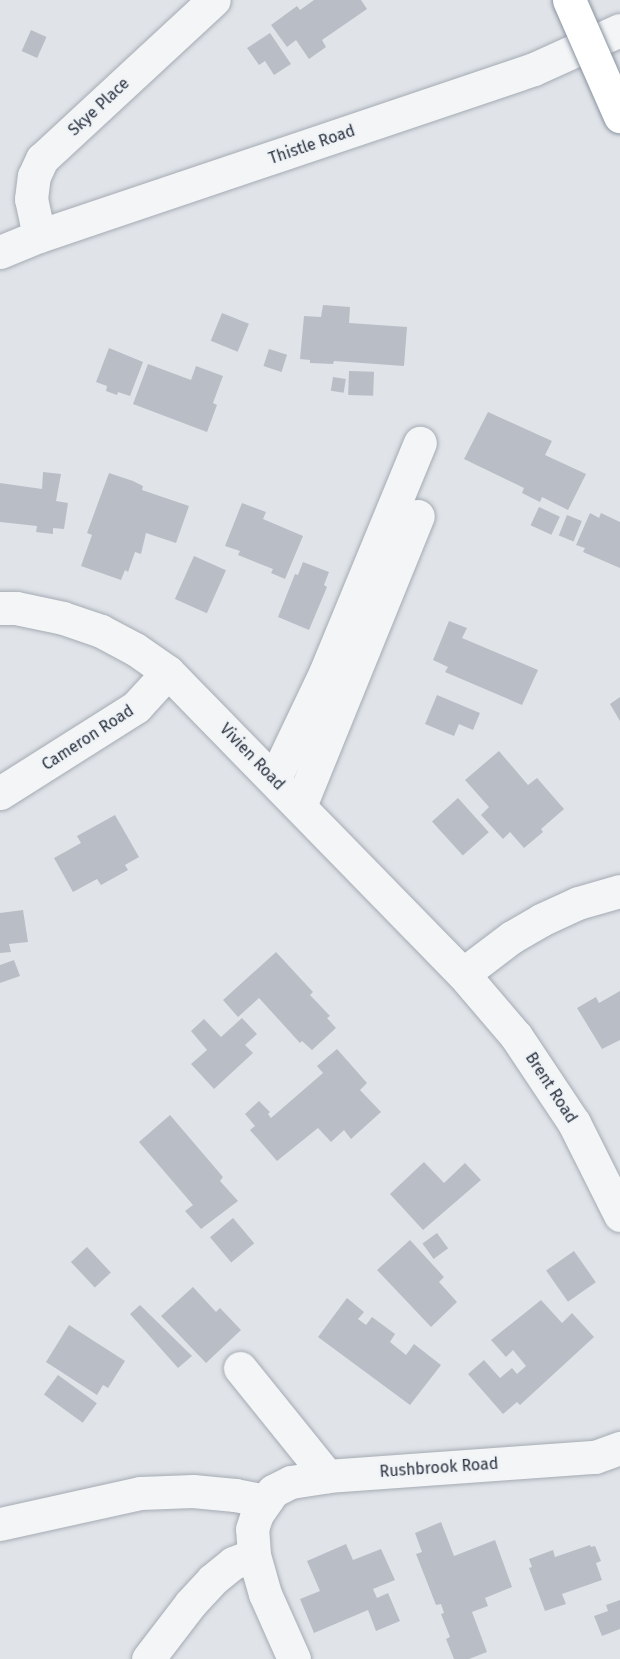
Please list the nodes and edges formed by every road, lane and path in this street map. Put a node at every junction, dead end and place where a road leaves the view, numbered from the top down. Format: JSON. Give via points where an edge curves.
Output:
{"nodes":[{"id":1,"x":214,"y":0,"type":"edge"},
{"id":2,"x":568,"y":0,"type":"edge"},
{"id":3,"x":620,"y":30,"type":"edge"},
{"id":4,"x":620,"y":116,"type":"edge"},
{"id":5,"x":39,"y":236,"type":"junction"},
{"id":6,"x":0,"y":252,"type":"edge"},
{"id":7,"x":420,"y":443,"type":"dead end"},
{"id":8,"x":418,"y":516,"type":"dead end"},
{"id":9,"x":0,"y":608,"type":"edge"},
{"id":10,"x":168,"y":672,"type":"junction"},
{"id":11,"x":274,"y":780,"type":"junction"},
{"id":12,"x":0,"y":793,"type":"edge"},
{"id":13,"x":300,"y":806,"type":"junction"},
{"id":14,"x":620,"y":891,"type":"edge"},
{"id":15,"x":463,"y":974,"type":"junction"},
{"id":16,"x":620,"y":1215,"type":"edge"},
{"id":17,"x":240,"y":1368,"type":"dead end"},
{"id":18,"x":620,"y":1448,"type":"edge"},
{"id":19,"x":327,"y":1476,"type":"junction"},
{"id":20,"x":265,"y":1501,"type":"junction"},
{"id":21,"x":0,"y":1524,"type":"edge"},
{"id":22,"x":254,"y":1555,"type":"junction"},
{"id":23,"x":148,"y":1659,"type":"edge"},
{"id":24,"x":294,"y":1659,"type":"edge"}],
"edges":[{"from":1,"to":5,"type":"street","name":"Skye Place","via":[[42,159],[34,176],[31,199]]},
{"from":2,"to":4,"type":"highway","bridge":true},
{"from":3,"to":5,"type":"street","name":"Thistle Road","via":[[534,69]]},
{"from":5,"to":6,"type":"street","name":"Thistle Road"},
{"from":7,"to":11,"type":"street","via":[[325,673]]},
{"from":8,"to":13,"type":"street"},
{"from":9,"to":10,"type":"street","name":"Vivien Road","via":[[63,618],[101,632],[135,648]]},
{"from":10,"to":11,"type":"street","name":"Vivien Road"},
{"from":10,"to":12,"type":"street","name":"Cameron Road","via":[[136,707]]},
{"from":11,"to":13,"type":"street","name":"Vivien Road"},
{"from":13,"to":15,"type":"street","name":"Vivien Road"},
{"from":14,"to":15,"type":"street","via":[[578,903],[541,920]]},
{"from":15,"to":16,"type":"street","name":"Brent Road","via":[[516,1035],[574,1123]]},
{"from":17,"to":19,"type":"street"},
{"from":18,"to":19,"type":"street","name":"Rushbrook Road","via":[[595,1457]]},
{"from":19,"to":20,"type":"street","name":"Rushbrook Road","via":[[291,1482],[273,1491]]},
{"from":20,"to":21,"type":"street","via":[[193,1491],[140,1493]]},
{"from":20,"to":22,"type":"street","name":"Rushbrook Road","via":[[252,1529]]},
{"from":22,"to":23,"type":"street","via":[[233,1563],[212,1580]]},
{"from":22,"to":24,"type":"street","name":"Rushbrook Road","via":[[265,1594]]}]}
